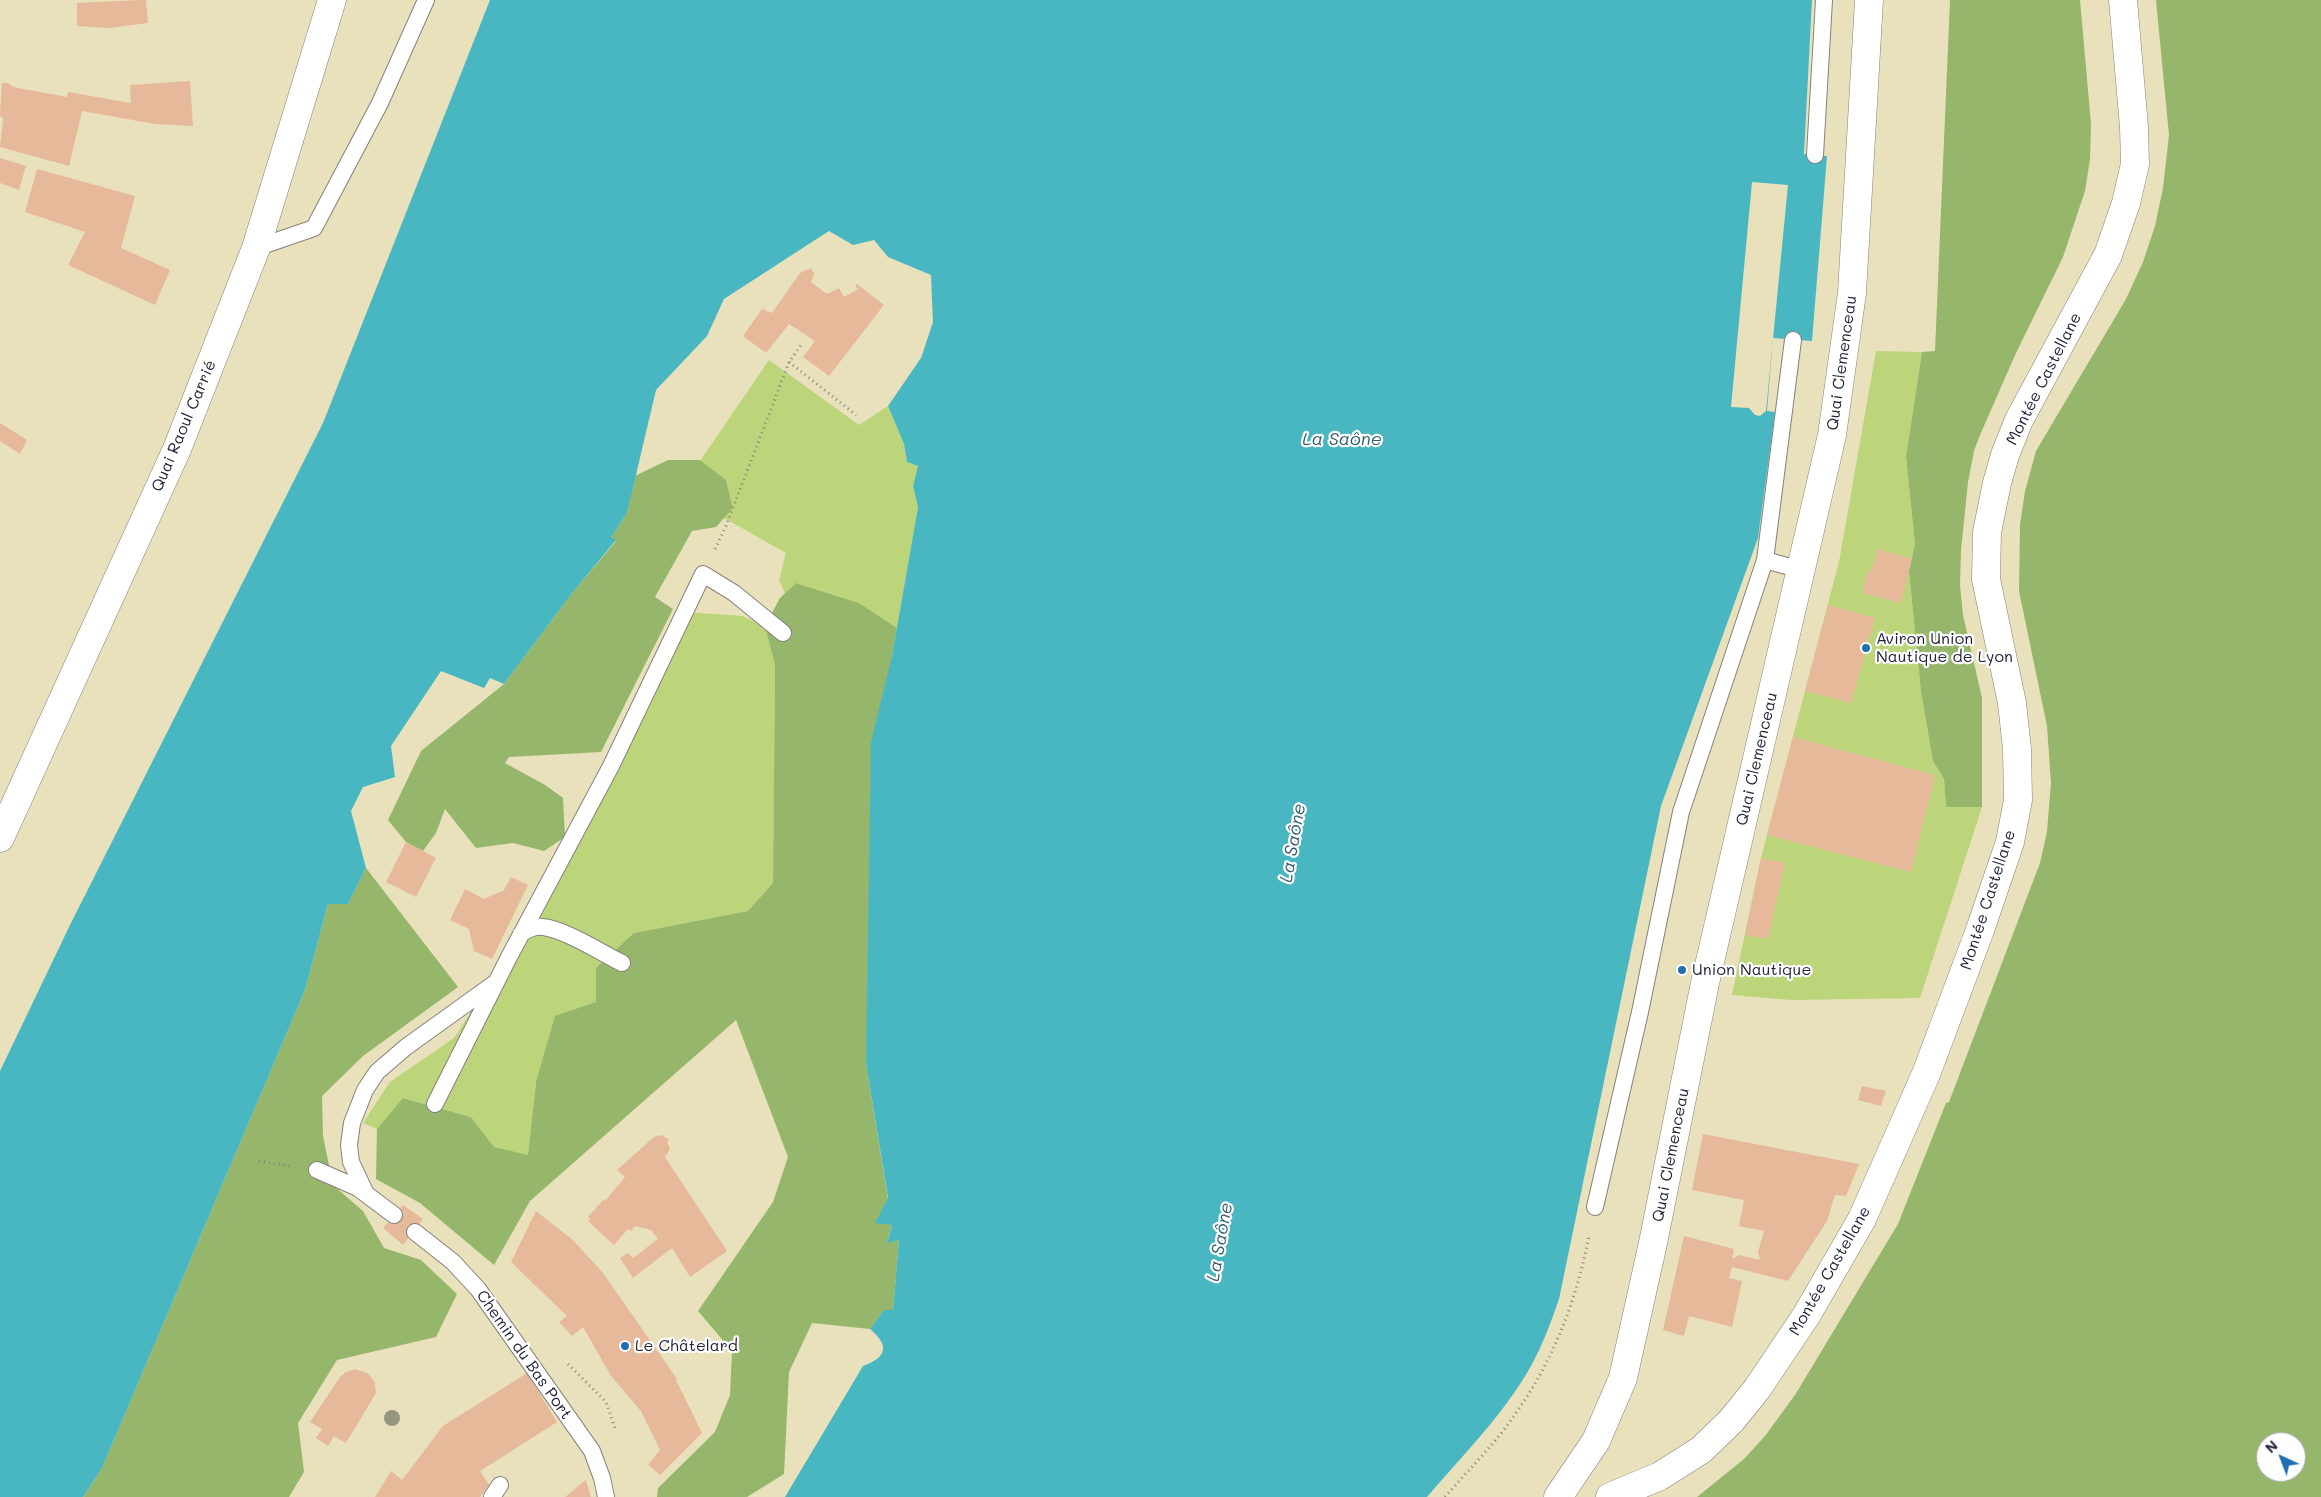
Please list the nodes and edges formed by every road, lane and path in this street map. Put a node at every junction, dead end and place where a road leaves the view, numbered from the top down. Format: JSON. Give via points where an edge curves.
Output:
{"nodes":[{"id":1,"x":332,"y":0,"type":"edge"},
{"id":2,"x":426,"y":0,"type":"edge"},
{"id":3,"x":1824,"y":0,"type":"edge"},
{"id":4,"x":1869,"y":0,"type":"edge"},
{"id":5,"x":2123,"y":0,"type":"edge"},
{"id":6,"x":1815,"y":155,"type":"dead end"},
{"id":7,"x":256,"y":248,"type":"junction"},
{"id":8,"x":1792,"y":340,"type":"dead end"},
{"id":9,"x":801,"y":345,"type":"dead end"},
{"id":10,"x":789,"y":362,"type":"junction"},
{"id":11,"x":856,"y":414,"type":"dead end"},
{"id":12,"x":1765,"y":560,"type":"junction"},
{"id":13,"x":1801,"y":570,"type":"junction"},
{"id":14,"x":703,"y":574,"type":"junction"},
{"id":15,"x":783,"y":633,"type":"dead end"},
{"id":16,"x":0,"y":838,"type":"edge"},
{"id":17,"x":521,"y":934,"type":"junction"},
{"id":18,"x":622,"y":963,"type":"dead end"},
{"id":19,"x":496,"y":982,"type":"junction"},
{"id":20,"x":435,"y":1104,"type":"dead end"},
{"id":21,"x":259,"y":1161,"type":"dead end"},
{"id":22,"x":297,"y":1167,"type":"dead end"},
{"id":23,"x":317,"y":1170,"type":"dead end"},
{"id":24,"x":366,"y":1194,"type":"junction"},
{"id":25,"x":1594,"y":1207,"type":"joint"},
{"id":26,"x":394,"y":1215,"type":"dead end"},
{"id":27,"x":415,"y":1232,"type":"dead end"},
{"id":28,"x":606,"y":1497,"type":"edge"},
{"id":29,"x":1445,"y":1497,"type":"edge"},
{"id":30,"x":1558,"y":1497,"type":"edge"},
{"id":31,"x":1610,"y":1497,"type":"edge"}],
"edges":[{"from":1,"to":7,"type":"main road","name":"Quai Raoul Carrié"},
{"from":2,"to":7,"type":"lane","via":[[380,103],[314,228]]},
{"from":3,"to":6,"type":"lane"},
{"from":4,"to":13,"type":"main road","name":"Quai Clemenceau","via":[[1852,293],[1832,435]]},
{"from":5,"to":31,"type":"main road","name":"Montée Castellane","via":[[2135,164],[2126,203],[2108,255],[2012,438],[1997,483],[1987,532],[1986,579],[2012,703],[2018,800],[2010,842],[1983,921],[1926,1074],[1862,1220],[1806,1316],[1757,1389],[1701,1450],[1660,1476]]},
{"from":7,"to":16,"type":"main road","name":"Quai Raoul Carrié","via":[[177,449]]},
{"from":8,"to":12,"type":"lane"},
{"from":9,"to":10,"type":"path"},
{"from":10,"to":11,"type":"path"},
{"from":10,"to":14,"type":"path","via":[[726,526]]},
{"from":12,"to":13,"type":"lane"},
{"from":12,"to":25,"type":"lane","via":[[1680,812],[1640,1012]]},
{"from":13,"to":30,"type":"main road","name":"Quai Clemenceau","via":[[1705,983],[1623,1378],[1596,1440]]},
{"from":14,"to":15,"type":"lane","via":[[734,592]]},
{"from":14,"to":17,"type":"lane","via":[[611,766]]},
{"from":17,"to":18,"type":"lane","via":[[531,928],[544,927]]},
{"from":17,"to":19,"type":"lane"},
{"from":19,"to":20,"type":"lane"},
{"from":19,"to":24,"type":"lane","via":[[406,1047],[377,1072],[365,1090],[352,1123],[350,1145],[351,1162]]},
{"from":21,"to":22,"type":"path"},
{"from":23,"to":24,"type":"lane"},
{"from":24,"to":26,"type":"lane"},
{"from":25,"to":29,"type":"path","via":[[1578,1282],[1551,1353],[1516,1414]]},
{"from":27,"to":28,"type":"lane","name":"Chemin du Bas Port","via":[[453,1262],[484,1296],[592,1451]]}]}
